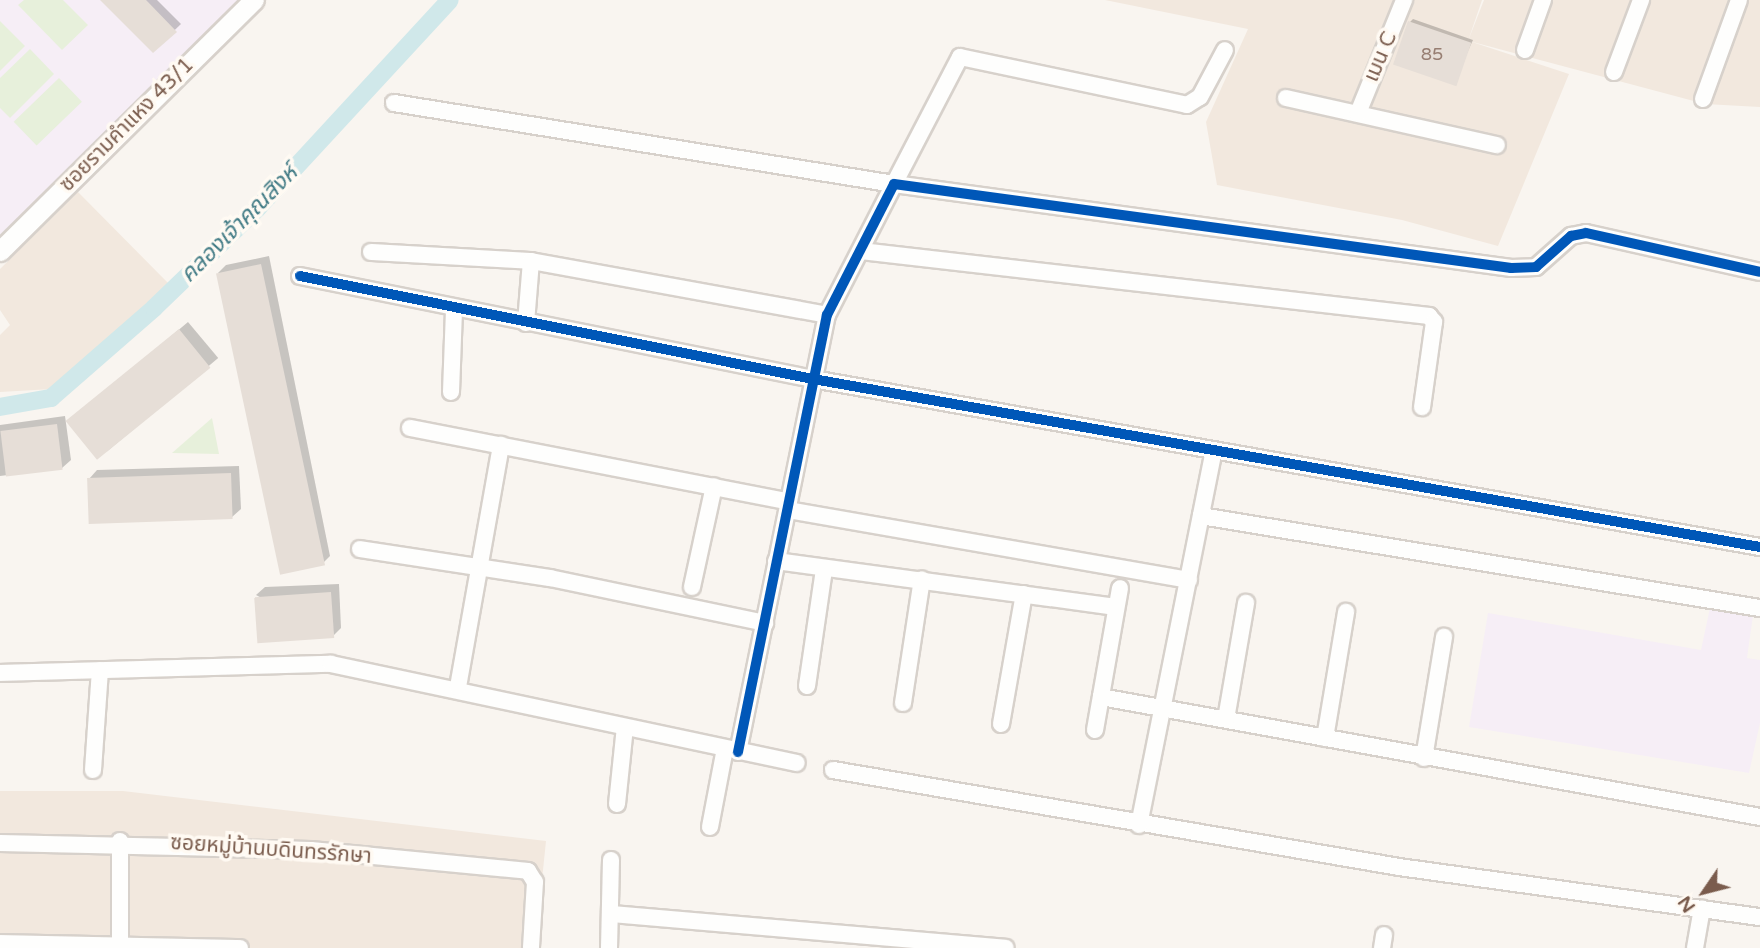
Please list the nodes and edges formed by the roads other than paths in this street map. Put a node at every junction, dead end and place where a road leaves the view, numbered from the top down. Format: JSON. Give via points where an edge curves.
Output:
{"nodes":[{"id":1,"x":254,"y":0,"type":"edge"},
{"id":2,"x":1404,"y":0,"type":"edge"},
{"id":3,"x":1543,"y":0,"type":"edge"},
{"id":4,"x":1641,"y":0,"type":"edge"},
{"id":5,"x":1739,"y":0,"type":"edge"},
{"id":6,"x":1226,"y":50,"type":"dead end"},
{"id":7,"x":1525,"y":50,"type":"dead end"},
{"id":8,"x":1614,"y":72,"type":"dead end"},
{"id":9,"x":1286,"y":98,"type":"dead end"},
{"id":10,"x":1703,"y":99,"type":"dead end"},
{"id":11,"x":394,"y":103,"type":"dead end"},
{"id":12,"x":1358,"y":113,"type":"junction"},
{"id":13,"x":1497,"y":145,"type":"dead end"},
{"id":14,"x":894,"y":184,"type":"junction"},
{"id":15,"x":0,"y":251,"type":"edge"},
{"id":16,"x":861,"y":251,"type":"junction"},
{"id":17,"x":372,"y":253,"type":"dead end"},
{"id":18,"x":531,"y":261,"type":"junction"},
{"id":19,"x":1760,"y":272,"type":"edge"},
{"id":20,"x":300,"y":276,"type":"dead end"},
{"id":21,"x":454,"y":309,"type":"junction"},
{"id":22,"x":827,"y":315,"type":"junction"},
{"id":23,"x":526,"y":323,"type":"junction"},
{"id":24,"x":813,"y":379,"type":"junction"},
{"id":25,"x":451,"y":392,"type":"dead end"},
{"id":26,"x":1422,"y":407,"type":"dead end"},
{"id":27,"x":410,"y":428,"type":"dead end"},
{"id":28,"x":500,"y":445,"type":"junction"},
{"id":29,"x":1213,"y":453,"type":"junction"},
{"id":30,"x":714,"y":486,"type":"junction"},
{"id":31,"x":788,"y":506,"type":"junction"},
{"id":32,"x":1201,"y":516,"type":"junction"},
{"id":33,"x":1760,"y":547,"type":"edge"},
{"id":34,"x":360,"y":550,"type":"dead end"},
{"id":35,"x":776,"y":561,"type":"junction"},
{"id":36,"x":474,"y":568,"type":"junction"},
{"id":37,"x":824,"y":570,"type":"junction"},
{"id":38,"x":922,"y":579,"type":"junction"},
{"id":39,"x":1189,"y":580,"type":"junction"},
{"id":40,"x":692,"y":587,"type":"dead end"},
{"id":41,"x":1120,"y":588,"type":"dead end"},
{"id":42,"x":1024,"y":594,"type":"junction"},
{"id":43,"x":1246,"y":603,"type":"dead end"},
{"id":44,"x":1116,"y":607,"type":"junction"},
{"id":45,"x":1760,"y":608,"type":"edge"},
{"id":46,"x":1346,"y":612,"type":"dead end"},
{"id":47,"x":765,"y":623,"type":"junction"},
{"id":48,"x":1444,"y":637,"type":"dead end"},
{"id":49,"x":100,"y":670,"type":"junction"},
{"id":50,"x":0,"y":673,"type":"edge"},
{"id":51,"x":807,"y":686,"type":"dead end"},
{"id":52,"x":458,"y":687,"type":"junction"},
{"id":53,"x":1101,"y":696,"type":"junction"},
{"id":54,"x":903,"y":703,"type":"dead end"},
{"id":55,"x":1164,"y":711,"type":"junction"},
{"id":56,"x":1226,"y":719,"type":"junction"},
{"id":57,"x":1001,"y":724,"type":"dead end"},
{"id":58,"x":625,"y":727,"type":"junction"},
{"id":59,"x":1095,"y":730,"type":"dead end"},
{"id":60,"x":1325,"y":738,"type":"junction"},
{"id":61,"x":731,"y":750,"type":"junction"},
{"id":62,"x":1424,"y":758,"type":"junction"},
{"id":63,"x":797,"y":763,"type":"dead end"},
{"id":64,"x":93,"y":770,"type":"dead end"},
{"id":65,"x":833,"y":770,"type":"dead end"},
{"id":66,"x":617,"y":804,"type":"dead end"},
{"id":67,"x":1760,"y":817,"type":"edge"},
{"id":68,"x":1139,"y":825,"type":"junction"},
{"id":69,"x":710,"y":827,"type":"dead end"},
{"id":70,"x":120,"y":841,"type":"junction"},
{"id":71,"x":0,"y":843,"type":"edge"},
{"id":72,"x":611,"y":860,"type":"dead end"},
{"id":73,"x":1702,"y":909,"type":"junction"},
{"id":74,"x":611,"y":914,"type":"junction"},
{"id":75,"x":1760,"y":918,"type":"edge"},
{"id":76,"x":120,"y":942,"type":"junction"},
{"id":77,"x":0,"y":943,"type":"edge"},
{"id":78,"x":981,"y":947,"type":"edge"},
{"id":79,"x":240,"y":948,"type":"edge"},
{"id":80,"x":531,"y":948,"type":"edge"},
{"id":81,"x":609,"y":948,"type":"edge"},
{"id":82,"x":1006,"y":948,"type":"edge"},
{"id":83,"x":1695,"y":948,"type":"edge"}],
"edges":[{"from":1,"to":15,"type":"street","name":"ซอยรามคำแหง 43/1"},
{"from":2,"to":12,"type":"street","name":"เมน C"},
{"from":3,"to":7,"type":"street"},
{"from":4,"to":8,"type":"street"},
{"from":5,"to":10,"type":"street"},
{"from":6,"to":14,"type":"street","via":[[1200,97],[1187,105],[960,57]]},
{"from":9,"to":12,"type":"street"},
{"from":11,"to":14,"type":"street"},
{"from":12,"to":13,"type":"street"},
{"from":14,"to":16,"type":"street"},
{"from":14,"to":19,"type":"street","via":[[1511,268],[1536,267],[1571,236],[1586,233]]},
{"from":16,"to":22,"type":"street"},
{"from":16,"to":26,"type":"street","via":[[1429,316],[1434,322]]},
{"from":17,"to":18,"type":"street"},
{"from":18,"to":22,"type":"street"},
{"from":18,"to":23,"type":"street"},
{"from":20,"to":21,"type":"street"},
{"from":21,"to":23,"type":"street"},
{"from":21,"to":25,"type":"street"},
{"from":22,"to":24,"type":"street"},
{"from":23,"to":24,"type":"street"},
{"from":24,"to":29,"type":"street"},
{"from":24,"to":31,"type":"street"},
{"from":27,"to":28,"type":"street"},
{"from":28,"to":30,"type":"street"},
{"from":28,"to":36,"type":"street"},
{"from":29,"to":32,"type":"street"},
{"from":29,"to":33,"type":"street"},
{"from":30,"to":31,"type":"street"},
{"from":30,"to":40,"type":"street"},
{"from":31,"to":35,"type":"street"},
{"from":31,"to":39,"type":"street"},
{"from":32,"to":39,"type":"street"},
{"from":32,"to":45,"type":"street"},
{"from":34,"to":36,"type":"street"},
{"from":35,"to":37,"type":"street"},
{"from":35,"to":47,"type":"street"},
{"from":36,"to":47,"type":"street"},
{"from":36,"to":52,"type":"street"},
{"from":37,"to":38,"type":"street"},
{"from":37,"to":51,"type":"street"},
{"from":38,"to":42,"type":"street"},
{"from":38,"to":54,"type":"street"},
{"from":39,"to":55,"type":"street"},
{"from":41,"to":44,"type":"street"},
{"from":42,"to":44,"type":"street"},
{"from":42,"to":57,"type":"street"},
{"from":43,"to":56,"type":"street"},
{"from":44,"to":53,"type":"street"},
{"from":46,"to":60,"type":"street"},
{"from":47,"to":61,"type":"street"},
{"from":48,"to":62,"type":"street"},
{"from":49,"to":50,"type":"street"},
{"from":49,"to":52,"type":"street","via":[[331,664]]},
{"from":49,"to":64,"type":"street"},
{"from":52,"to":58,"type":"street"},
{"from":53,"to":55,"type":"street"},
{"from":53,"to":59,"type":"street"},
{"from":55,"to":56,"type":"street"},
{"from":55,"to":68,"type":"street"},
{"from":56,"to":60,"type":"street"},
{"from":58,"to":61,"type":"street"},
{"from":58,"to":66,"type":"street"},
{"from":60,"to":62,"type":"street"},
{"from":61,"to":63,"type":"street"},
{"from":61,"to":69,"type":"street"},
{"from":62,"to":67,"type":"street"},
{"from":65,"to":68,"type":"street"},
{"from":68,"to":73,"type":"street"},
{"from":70,"to":71,"type":"street","name":"ซอยหมู่บ้านบดินทรรักษา"},
{"from":70,"to":76,"type":"street"},
{"from":70,"to":80,"type":"street","name":"ซอยหมู่บ้านบดินทรรักษา","via":[[311,850],[528,871],[535,882]]},
{"from":72,"to":74,"type":"street"},
{"from":73,"to":75,"type":"street"},
{"from":73,"to":83,"type":"street"},
{"from":74,"to":78,"type":"street"},
{"from":74,"to":81,"type":"street"},
{"from":76,"to":77,"type":"street"},
{"from":76,"to":79,"type":"street"},
{"from":78,"to":82,"type":"street"}]}
